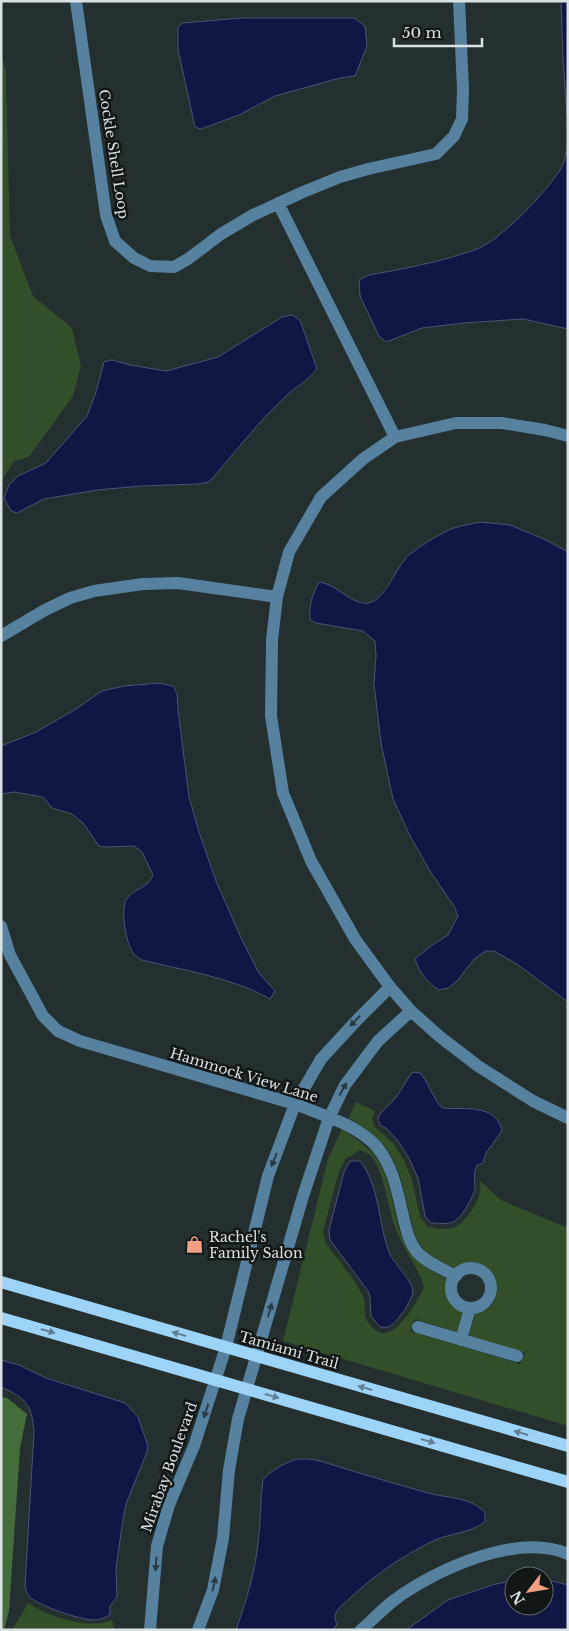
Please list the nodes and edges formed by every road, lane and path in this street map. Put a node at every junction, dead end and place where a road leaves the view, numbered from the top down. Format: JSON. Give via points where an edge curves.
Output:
{"nodes":[{"id":1,"x":76,"y":1,"type":"edge"},
{"id":2,"x":459,"y":1,"type":"edge"},
{"id":3,"x":278,"y":203,"type":"junction"},
{"id":4,"x":568,"y":436,"type":"edge"},
{"id":5,"x":395,"y":437,"type":"junction"},
{"id":6,"x":277,"y":597,"type":"junction"},
{"id":7,"x":1,"y":636,"type":"edge"},
{"id":8,"x":1,"y":926,"type":"edge"},
{"id":9,"x":390,"y":988,"type":"junction"},
{"id":10,"x":412,"y":1011,"type":"junction"},
{"id":11,"x":295,"y":1104,"type":"junction"},
{"id":12,"x":329,"y":1118,"type":"junction"},
{"id":13,"x":568,"y":1118,"type":"edge"},
{"id":14,"x":456,"y":1276,"type":"junction"},
{"id":15,"x":1,"y":1282,"type":"edge"},
{"id":16,"x":470,"y":1308,"type":"junction"},
{"id":17,"x":1,"y":1318,"type":"edge"},
{"id":18,"x":418,"y":1327,"type":"dead end"},
{"id":19,"x":461,"y":1340,"type":"junction"},
{"id":20,"x":226,"y":1347,"type":"junction"},
{"id":21,"x":256,"y":1356,"type":"junction"},
{"id":22,"x":517,"y":1356,"type":"dead end"},
{"id":23,"x":216,"y":1380,"type":"junction"},
{"id":24,"x":246,"y":1388,"type":"junction"},
{"id":25,"x":568,"y":1446,"type":"edge"},
{"id":26,"x":568,"y":1482,"type":"edge"},
{"id":27,"x":568,"y":1554,"type":"edge"},
{"id":28,"x":150,"y":1630,"type":"edge"},
{"id":29,"x":198,"y":1630,"type":"edge"},
{"id":30,"x":361,"y":1630,"type":"edge"}],
"edges":[{"from":1,"to":3,"type":"street","name":"Cockle Shell Loop","via":[[106,215],[115,241],[134,258],[150,266],[174,266],[221,234]]},
{"from":2,"to":3,"type":"street","name":"Cockle Shell Loop","via":[[462,119],[454,136],[436,154],[368,169]]},
{"from":3,"to":5,"type":"street"},
{"from":4,"to":5,"type":"street","via":[[502,423],[456,423]]},
{"from":5,"to":6,"type":"street","via":[[362,459],[321,497],[289,552]]},
{"from":6,"to":7,"type":"street","via":[[178,583],[143,584],[70,598]]},
{"from":6,"to":9,"type":"street","via":[[272,640],[271,716],[283,793],[310,861]]},
{"from":8,"to":11,"type":"street","name":"Hammock View Lane","via":[[10,955],[43,1016],[58,1031],[80,1041]]},
{"from":9,"to":10,"type":"street"},
{"from":9,"to":11,"type":"street","name":"Mirabay Boulevard","one_way":true,"via":[[321,1059]]},
{"from":12,"to":10,"type":"street","one_way":true,"via":[[344,1085],[378,1041]]},
{"from":10,"to":13,"type":"street","via":[[478,1066],[533,1101]]},
{"from":11,"to":12,"type":"street","name":"Hammock View Lane"},
{"from":11,"to":20,"type":"street","name":"Mirabay Boulevard","one_way":true,"via":[[268,1176]]},
{"from":12,"to":14,"type":"street","name":"Hammock View Lane","via":[[345,1123],[375,1145],[392,1173],[410,1241],[417,1253]]},
{"from":21,"to":12,"type":"street","one_way":true},
{"from":14,"to":16,"type":"street","via":[[452,1287],[454,1299]]},
{"from":14,"to":16,"type":"street","via":[[472,1268],[482,1272],[490,1281],[487,1300],[483,1305]]},
{"from":20,"to":15,"type":"main road","name":"Tamiami Trail","one_way":true},
{"from":16,"to":19,"type":"street"},
{"from":17,"to":23,"type":"main road","one_way":true},
{"from":18,"to":19,"type":"street"},
{"from":19,"to":22,"type":"street"},
{"from":20,"to":21,"type":"main road","name":"Tamiami Trail"},
{"from":20,"to":23,"type":"street","name":"Mirabay Boulevard"},
{"from":21,"to":24,"type":"street"},
{"from":25,"to":21,"type":"main road","name":"Tamiami Trail","one_way":true},
{"from":23,"to":24,"type":"main road"},
{"from":23,"to":28,"type":"street","name":"Mirabay Boulevard","one_way":true,"via":[[157,1546]]},
{"from":24,"to":26,"type":"main road","one_way":true},
{"from":29,"to":24,"type":"street","one_way":true,"via":[[215,1581],[223,1538],[229,1470]]},
{"from":27,"to":30,"type":"street","via":[[536,1547],[501,1551],[474,1559],[431,1576],[392,1602]]}]}
